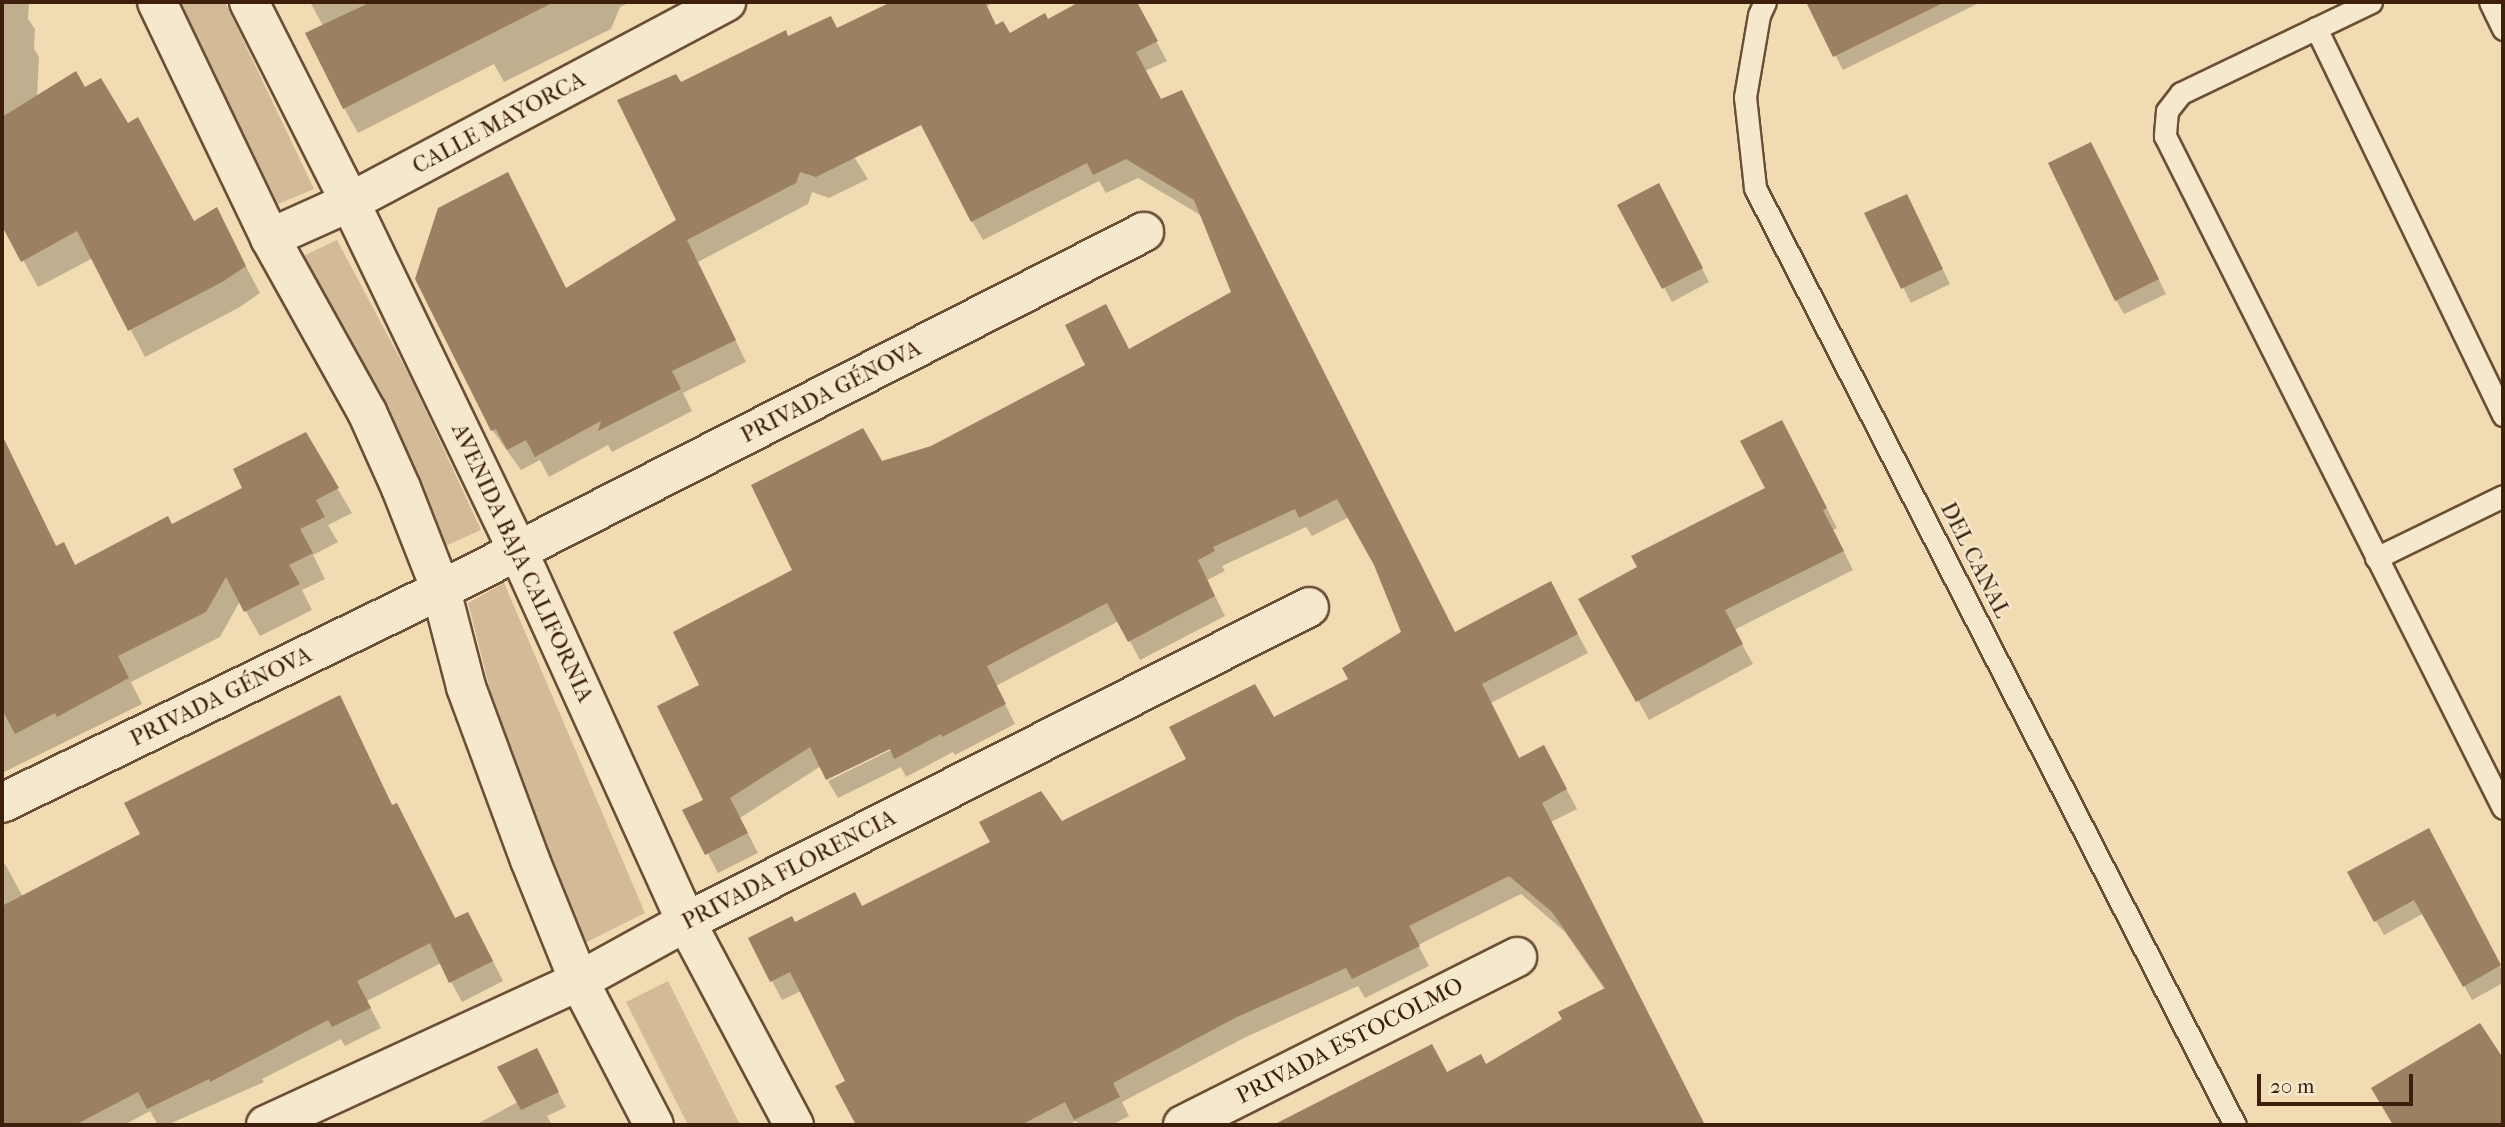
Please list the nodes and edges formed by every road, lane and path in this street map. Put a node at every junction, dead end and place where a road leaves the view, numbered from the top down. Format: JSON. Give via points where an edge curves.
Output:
{"nodes":[{"id":1,"x":157,"y":2,"type":"edge"},
{"id":2,"x":249,"y":2,"type":"edge"},
{"id":3,"x":726,"y":2,"type":"edge"},
{"id":4,"x":1765,"y":2,"type":"edge"},
{"id":5,"x":2371,"y":2,"type":"edge"},
{"id":6,"x":2490,"y":2,"type":"edge"},
{"id":7,"x":2316,"y":28,"type":"junction"},
{"id":8,"x":2503,"y":29,"type":"edge"},
{"id":9,"x":350,"y":202,"type":"junction"},
{"id":10,"x":1144,"y":232,"type":"dead end"},
{"id":11,"x":270,"y":238,"type":"junction"},
{"id":12,"x":2503,"y":415,"type":"edge"},
{"id":13,"x":2503,"y":496,"type":"edge"},
{"id":14,"x":518,"y":551,"type":"junction"},
{"id":15,"x":2376,"y":558,"type":"junction"},
{"id":16,"x":441,"y":590,"type":"junction"},
{"id":17,"x":1309,"y":607,"type":"dead end"},
{"id":18,"x":2,"y":803,"type":"edge"},
{"id":19,"x":2503,"y":808,"type":"edge"},
{"id":20,"x":686,"y":922,"type":"junction"},
{"id":21,"x":1517,"y":957,"type":"dead end"},
{"id":22,"x":579,"y":981,"type":"junction"},
{"id":23,"x":267,"y":1125,"type":"edge"},
{"id":24,"x":654,"y":1125,"type":"edge"},
{"id":25,"x":793,"y":1125,"type":"edge"},
{"id":26,"x":1183,"y":1125,"type":"edge"},
{"id":27,"x":2235,"y":1125,"type":"edge"}],
"edges":[{"from":1,"to":11,"type":"street"},
{"from":2,"to":9,"type":"street","name":"AVENIDA BAJA CALIFORNIA"},
{"from":3,"to":9,"type":"street","name":"CALLE MAYORCA"},
{"from":4,"to":27,"type":"lane","name":"DEL CANAL","via":[[1745,97],[1755,188]]},
{"from":5,"to":7,"type":"lane"},
{"from":6,"to":8,"type":"lane"},
{"from":7,"to":12,"type":"lane"},
{"from":7,"to":15,"type":"lane","via":[[2181,93],[2167,111],[2165,136]]},
{"from":9,"to":11,"type":"street","name":"CALLE MAYORCA"},
{"from":9,"to":14,"type":"street","name":"AVENIDA BAJA CALIFORNIA"},
{"from":10,"to":14,"type":"street","name":"PRIVADA GÉNOVA"},
{"from":11,"to":16,"type":"street","via":[[367,412]]},
{"from":13,"to":15,"type":"lane"},
{"from":14,"to":16,"type":"street","name":"PRIVADA GÉNOVA"},
{"from":14,"to":20,"type":"street","name":"AVENIDA BAJA CALIFORNIA"},
{"from":15,"to":19,"type":"lane"},
{"from":16,"to":18,"type":"street","name":"PRIVADA GÉNOVA"},
{"from":16,"to":22,"type":"street","via":[[466,687]]},
{"from":17,"to":20,"type":"street","name":"PRIVADA FLORENCIA"},
{"from":20,"to":22,"type":"street","name":"PRIVADA FLORENCIA"},
{"from":20,"to":25,"type":"street","name":"AVENIDA BAJA CALIFORNIA"},
{"from":21,"to":26,"type":"street","name":"PRIVADA ESTOCOLMO"},
{"from":22,"to":23,"type":"street","name":"PRIVADA FLORENCIA"},
{"from":22,"to":24,"type":"street"}]}
